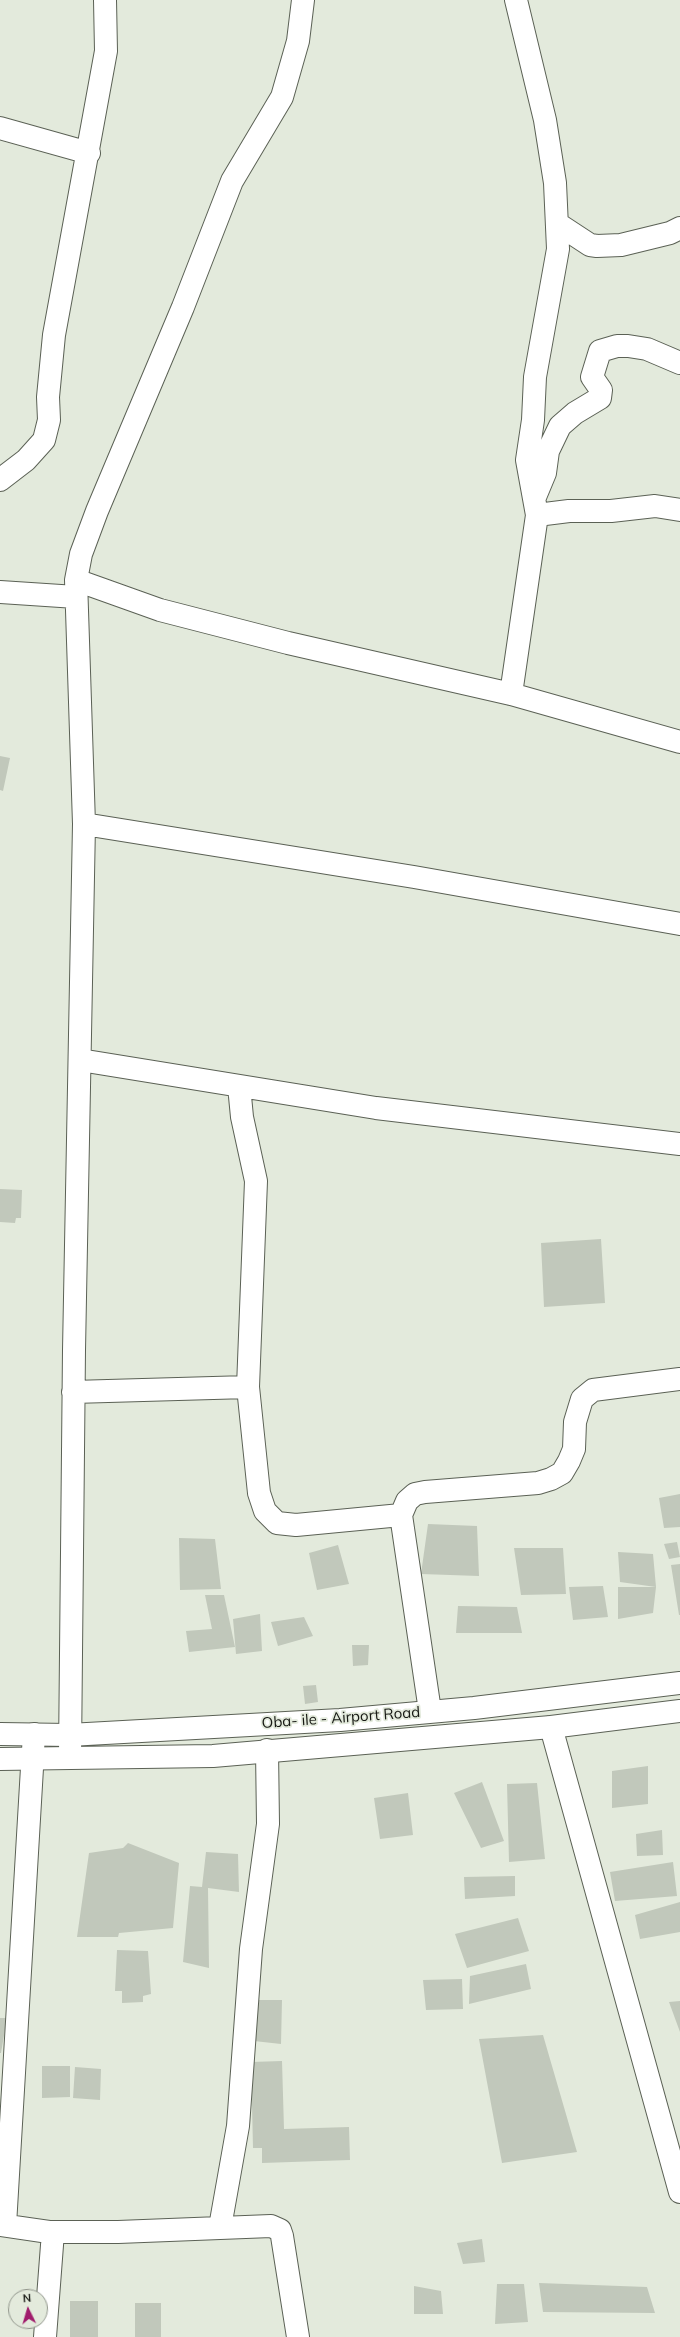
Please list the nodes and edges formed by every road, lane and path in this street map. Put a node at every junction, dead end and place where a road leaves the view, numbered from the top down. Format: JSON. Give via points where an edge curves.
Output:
{"nodes":[{"id":1,"x":105,"y":0,"type":"edge"},
{"id":2,"x":303,"y":0,"type":"edge"},
{"id":3,"x":516,"y":0,"type":"edge"},
{"id":4,"x":0,"y":128,"type":"edge"},
{"id":5,"x":89,"y":153,"type":"junction"},
{"id":6,"x":558,"y":224,"type":"junction"},
{"id":7,"x":680,"y":228,"type":"edge"},
{"id":8,"x":680,"y":363,"type":"edge"},
{"id":9,"x":0,"y":480,"type":"edge"},
{"id":10,"x":536,"y":506,"type":"junction"},
{"id":11,"x":680,"y":510,"type":"edge"},
{"id":12,"x":76,"y":589,"type":"junction"},
{"id":13,"x":0,"y":592,"type":"edge"},
{"id":14,"x":511,"y":694,"type":"junction"},
{"id":15,"x":680,"y":742,"type":"edge"},
{"id":16,"x":84,"y":824,"type":"junction"},
{"id":17,"x":680,"y":924,"type":"edge"},
{"id":18,"x":80,"y":1060,"type":"junction"},
{"id":19,"x":239,"y":1086,"type":"junction"},
{"id":20,"x":680,"y":1144,"type":"edge"},
{"id":21,"x":680,"y":1379,"type":"edge"},
{"id":22,"x":248,"y":1387,"type":"junction"},
{"id":23,"x":73,"y":1392,"type":"junction"},
{"id":24,"x":401,"y":1515,"type":"junction"},
{"id":25,"x":680,"y":1683,"type":"edge"},
{"id":26,"x":430,"y":1711,"type":"junction"},
{"id":27,"x":680,"y":1711,"type":"edge"},
{"id":28,"x":552,"y":1727,"type":"junction"},
{"id":29,"x":209,"y":1728,"type":"junction"},
{"id":30,"x":0,"y":1734,"type":"edge"},
{"id":31,"x":34,"y":1734,"type":"junction"},
{"id":32,"x":69,"y":1735,"type":"junction"},
{"id":33,"x":267,"y":1750,"type":"junction"},
{"id":34,"x":213,"y":1756,"type":"junction"},
{"id":35,"x":0,"y":1759,"type":"edge"},
{"id":36,"x":70,"y":1759,"type":"junction"},
{"id":37,"x":34,"y":1760,"type":"junction"},
{"id":38,"x":680,"y":2192,"type":"edge"},
{"id":39,"x":2,"y":2225,"type":"edge"},
{"id":40,"x":220,"y":2227,"type":"junction"},
{"id":41,"x":53,"y":2232,"type":"junction"},
{"id":42,"x":45,"y":2337,"type":"edge"},
{"id":43,"x":298,"y":2337,"type":"edge"}],
"edges":[{"from":1,"to":5,"type":"street","via":[[106,51]]},
{"from":2,"to":12,"type":"street","via":[[298,41],[282,97],[232,181],[183,307],[97,511],[81,554]]},
{"from":3,"to":6,"type":"street","via":[[545,120],[555,182]]},
{"from":4,"to":5,"type":"street"},
{"from":5,"to":9,"type":"street","via":[[54,335],[48,397],[49,420],[44,440],[26,460]]},
{"from":6,"to":7,"type":"street","via":[[590,245],[597,246],[627,244]]},
{"from":6,"to":10,"type":"street","via":[[558,249],[535,378],[533,420],[528,446],[527,460]]},
{"from":8,"to":10,"type":"street","via":[[647,349],[628,346],[616,346],[600,351],[592,377],[601,390],[600,398],[575,413],[560,426],[552,442]]},
{"from":10,"to":11,"type":"street","via":[[569,511],[611,511],[655,506]]},
{"from":10,"to":14,"type":"street"},
{"from":12,"to":13,"type":"street"},
{"from":12,"to":14,"type":"street","via":[[288,643]]},
{"from":12,"to":16,"type":"street"},
{"from":14,"to":15,"type":"street"},
{"from":16,"to":17,"type":"street","via":[[414,877]]},
{"from":16,"to":18,"type":"street"},
{"from":18,"to":19,"type":"street"},
{"from":18,"to":23,"type":"street"},
{"from":19,"to":20,"type":"street","via":[[376,1108]]},
{"from":19,"to":22,"type":"street","via":[[242,1117],[256,1181]]},
{"from":21,"to":24,"type":"street","via":[[593,1390],[582,1399],[574,1422],[574,1449],[569,1461],[562,1473],[551,1479],[538,1483],[415,1494],[406,1501]]},
{"from":22,"to":23,"type":"street"},
{"from":22,"to":24,"type":"street","via":[[259,1493],[265,1511],[277,1523],[296,1525]]},
{"from":23,"to":32,"type":"street"},
{"from":24,"to":26,"type":"street"},
{"from":25,"to":26,"type":"street","name":"Oba- ile - Airport Road"},
{"from":26,"to":29,"type":"street","name":"Oba- ile - Airport Road"},
{"from":27,"to":28,"type":"street","name":"Oba- ile - Airport Road"},
{"from":28,"to":33,"type":"street","name":"Oba- ile - Airport Road"},
{"from":28,"to":38,"type":"street"},
{"from":29,"to":32,"type":"street","name":"Oba- ile - Airport Road"},
{"from":29,"to":34,"type":"street"},
{"from":30,"to":31,"type":"street","name":"Oba- ile - Airport Road"},
{"from":31,"to":32,"type":"street","name":"Oba- ile - Airport Road"},
{"from":31,"to":37,"type":"street"},
{"from":32,"to":36,"type":"street"},
{"from":33,"to":34,"type":"street","name":"Oba- ile - Airport Road"},
{"from":33,"to":40,"type":"street","via":[[268,1824],[251,1948],[238,2126]]},
{"from":34,"to":36,"type":"street","name":"Oba- ile - Airport Road"},
{"from":35,"to":37,"type":"street","name":"Oba- ile - Airport Road"},
{"from":36,"to":37,"type":"street","name":"Oba- ile - Airport Road"},
{"from":37,"to":39,"type":"street"},
{"from":39,"to":41,"type":"street"},
{"from":40,"to":41,"type":"street"},
{"from":40,"to":43,"type":"street","via":[[257,2225],[280,2230]]},
{"from":41,"to":42,"type":"street"}]}
